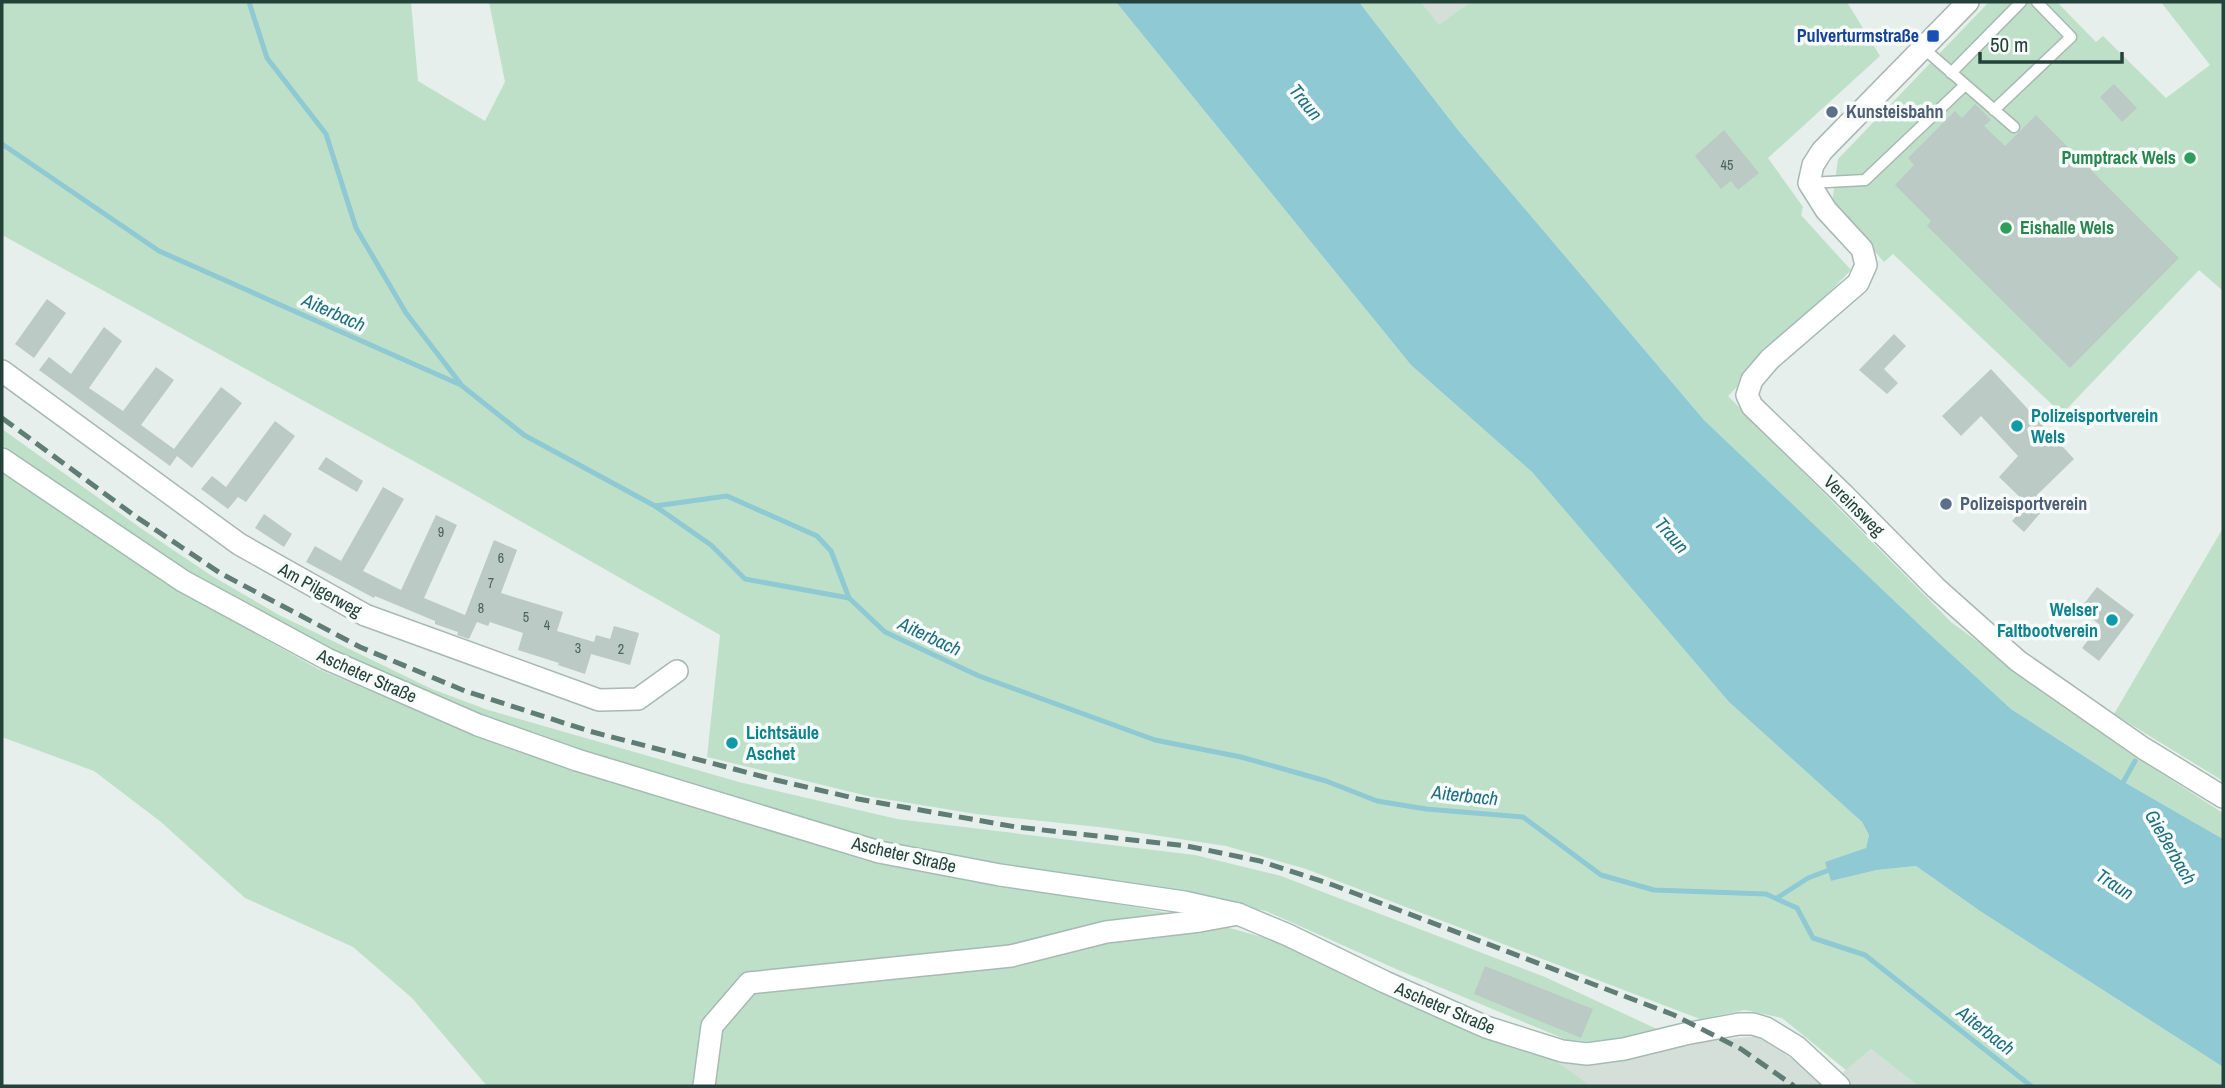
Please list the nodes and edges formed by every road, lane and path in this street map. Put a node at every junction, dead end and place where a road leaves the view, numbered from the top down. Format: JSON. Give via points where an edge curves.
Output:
{"nodes":[{"id":1,"x":1968,"y":2,"type":"edge"},
{"id":2,"x":2021,"y":2,"type":"edge"},
{"id":3,"x":2036,"y":2,"type":"edge"},
{"id":4,"x":1922,"y":47,"type":"junction"},
{"id":5,"x":1951,"y":73,"type":"junction"},
{"id":6,"x":1965,"y":86,"type":"junction"},
{"id":7,"x":1994,"y":110,"type":"junction"},
{"id":8,"x":2014,"y":127,"type":"dead end"},
{"id":9,"x":1810,"y":183,"type":"junction"},
{"id":10,"x":2,"y":371,"type":"edge"},
{"id":11,"x":2,"y":459,"type":"edge"},
{"id":12,"x":677,"y":671,"type":"dead end"},
{"id":13,"x":2223,"y":797,"type":"edge"},
{"id":14,"x":1238,"y":914,"type":"junction"},
{"id":15,"x":704,"y":1086,"type":"edge"},
{"id":16,"x":1839,"y":1086,"type":"edge"}],
"edges":[{"from":1,"to":4,"type":"street"},
{"from":2,"to":5,"type":"lane"},
{"from":3,"to":7,"type":"lane","via":[[2071,37]]},
{"from":4,"to":5,"type":"lane"},
{"from":4,"to":9,"type":"street","via":[[1822,151],[1812,165]]},
{"from":5,"to":6,"type":"lane"},
{"from":6,"to":7,"type":"lane"},
{"from":6,"to":9,"type":"lane","via":[[1865,180]]},
{"from":7,"to":8,"type":"lane"},
{"from":9,"to":13,"type":"street","name":"Vereinsweg","via":[[1826,210],[1863,249],[1866,265],[1858,283],[1752,380],[1747,395],[1752,406],[1936,588],[2018,660],[2143,748]]},
{"from":10,"to":12,"type":"street","name":"Am Pilgerweg","via":[[239,544],[365,615],[600,699],[638,699]]},
{"from":11,"to":14,"type":"street","name":"Ascheter Straße","via":[[183,581],[327,659],[478,724],[577,760],[879,852]]},
{"from":14,"to":15,"type":"street","via":[[1106,932],[1011,956],[749,983],[712,1026]]},
{"from":14,"to":16,"type":"street","name":"Ascheter Straße","via":[[1486,1027],[1562,1051],[1587,1054],[1753,1024],[1797,1047]]}]}
